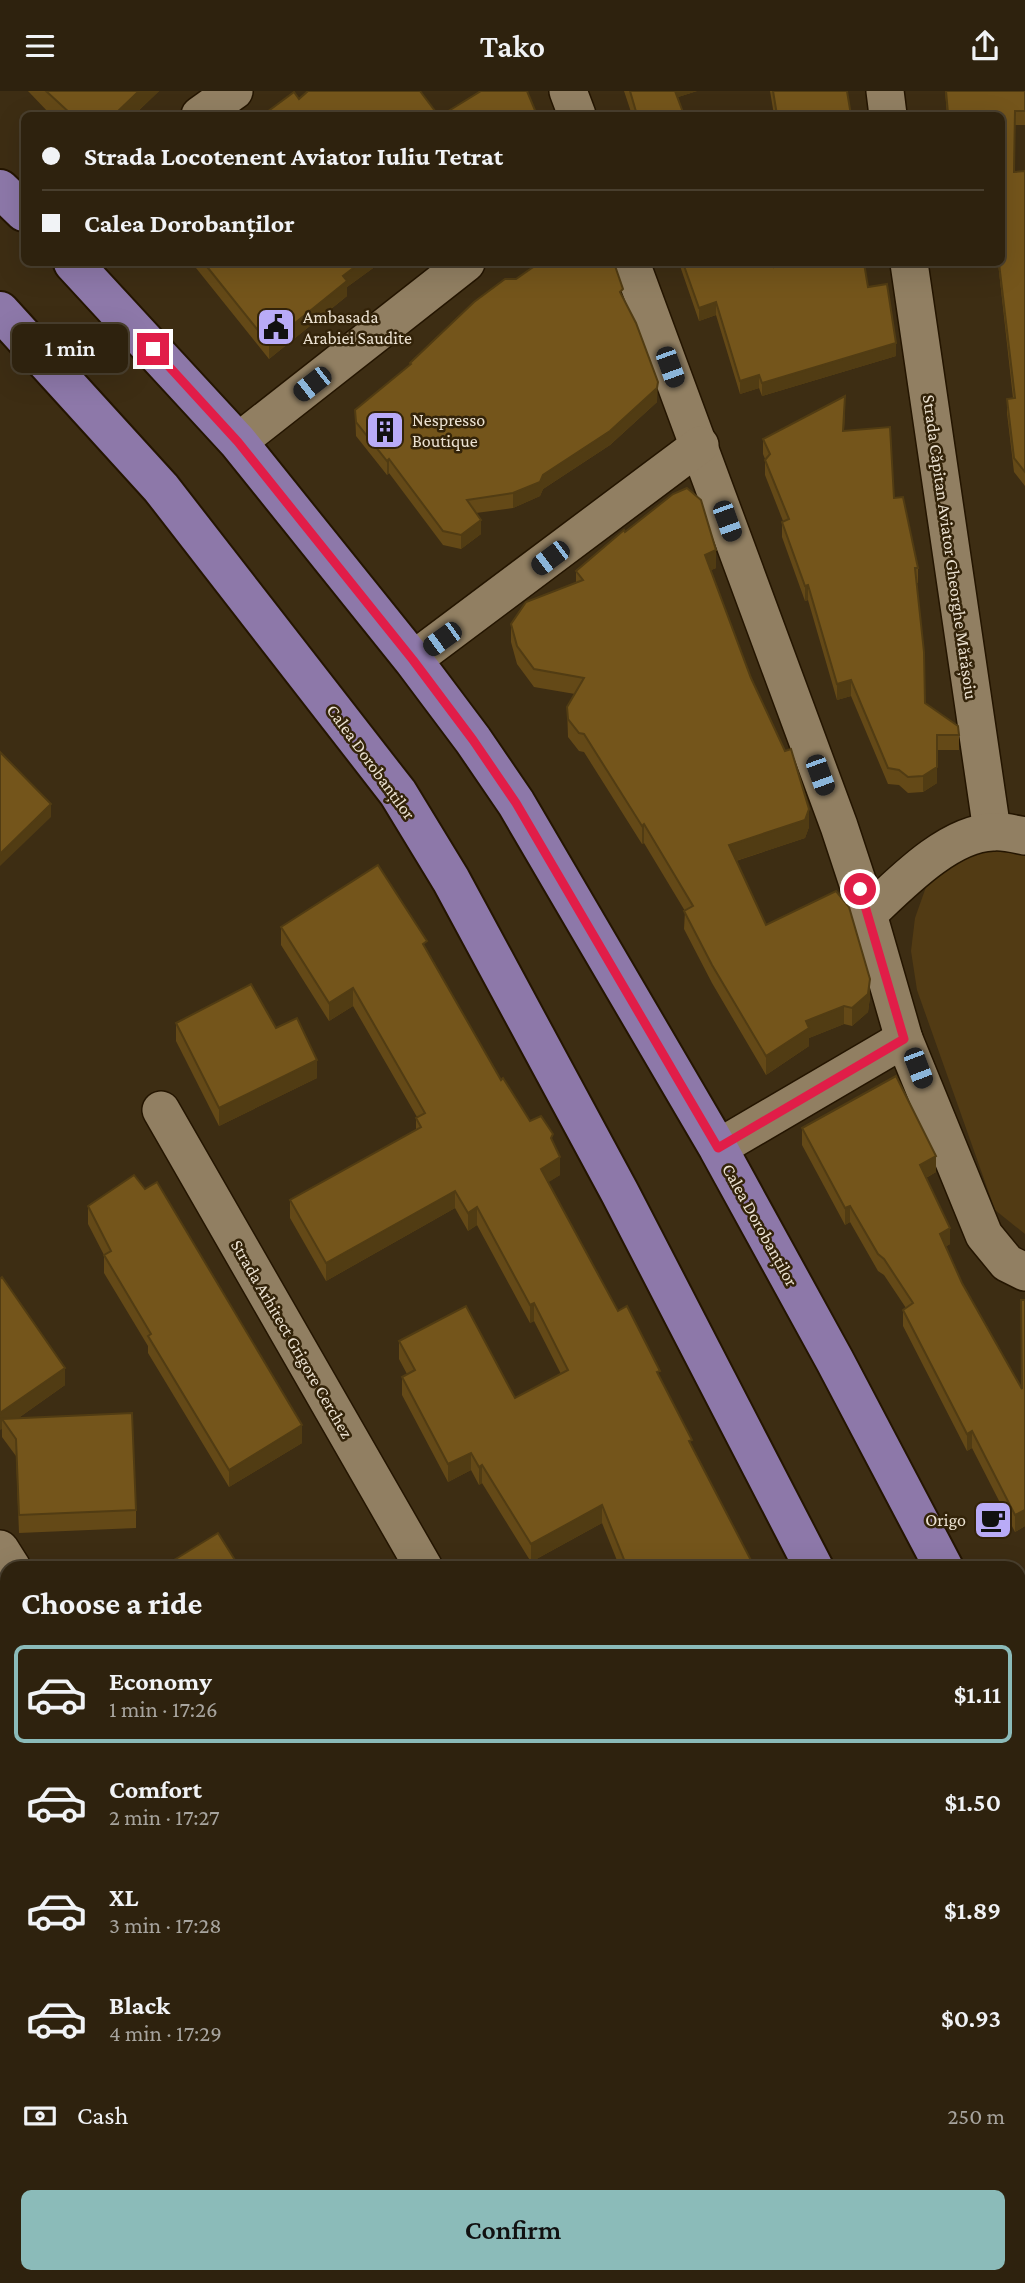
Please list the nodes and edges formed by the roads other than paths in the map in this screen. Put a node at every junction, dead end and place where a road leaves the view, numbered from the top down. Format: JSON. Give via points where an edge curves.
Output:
{"nodes":[{"id":1,"x":234,"y":91,"type":"edge"},
{"id":2,"x":568,"y":91,"type":"edge"},
{"id":3,"x":885,"y":91,"type":"edge"},
{"id":4,"x":204,"y":112,"type":"edge"},
{"id":5,"x":576,"y":112,"type":"edge"},
{"id":6,"x":888,"y":112,"type":"edge"},
{"id":7,"x":0,"y":189,"type":"edge"},
{"id":8,"x":21,"y":209,"type":"edge"},
{"id":9,"x":76,"y":266,"type":"edge"},
{"id":10,"x":462,"y":266,"type":"edge"},
{"id":11,"x":632,"y":266,"type":"edge"},
{"id":12,"x":910,"y":266,"type":"edge"},
{"id":13,"x":0,"y":311,"type":"edge"},
{"id":14,"x":238,"y":442,"type":"junction"},
{"id":15,"x":699,"y":446,"type":"junction"},
{"id":16,"x":413,"y":660,"type":"junction"},
{"id":17,"x":1008,"y":834,"type":"edge"},
{"id":18,"x":868,"y":914,"type":"junction"},
{"id":19,"x":904,"y":1039,"type":"junction"},
{"id":20,"x":160,"y":1110,"type":"dead end"},
{"id":21,"x":718,"y":1148,"type":"junction"},
{"id":22,"x":1025,"y":1272,"type":"edge"},
{"id":23,"x":420,"y":1561,"type":"edge"},
{"id":24,"x":810,"y":1561,"type":"edge"},
{"id":25,"x":940,"y":1561,"type":"edge"}],
"edges":[{"from":1,"to":4,"type":"street"},
{"from":2,"to":5,"type":"street"},
{"from":3,"to":6,"type":"street"},
{"from":7,"to":8,"type":"main road"},
{"from":9,"to":14,"type":"main road","name":"Calea Dorobanților"},
{"from":10,"to":14,"type":"street"},
{"from":11,"to":15,"type":"street"},
{"from":12,"to":17,"type":"street","name":"Strada Căpitan Aviator Gheorghe Mărășoiu"},
{"from":13,"to":24,"type":"main road","name":"Calea Dorobanților","via":[[160,488],[398,793],[451,880],[594,1145]]},
{"from":14,"to":16,"type":"main road","name":"Calea Dorobanților"},
{"from":15,"to":16,"type":"street"},
{"from":15,"to":18,"type":"street"},
{"from":16,"to":21,"type":"main road","name":"Calea Dorobanților","via":[[516,803]]},
{"from":17,"to":18,"type":"street","name":"Strada Căpitan Aviator Gheorghe Mărășoiu","via":[[956,842],[918,867]]},
{"from":18,"to":19,"type":"street"},
{"from":19,"to":21,"type":"street"},
{"from":19,"to":22,"type":"street","via":[[984,1235],[1007,1263]]},
{"from":20,"to":23,"type":"street","name":"Strada Arhitect Grigore Cerchez"},
{"from":21,"to":25,"type":"main road","name":"Calea Dorobanților"}]}
